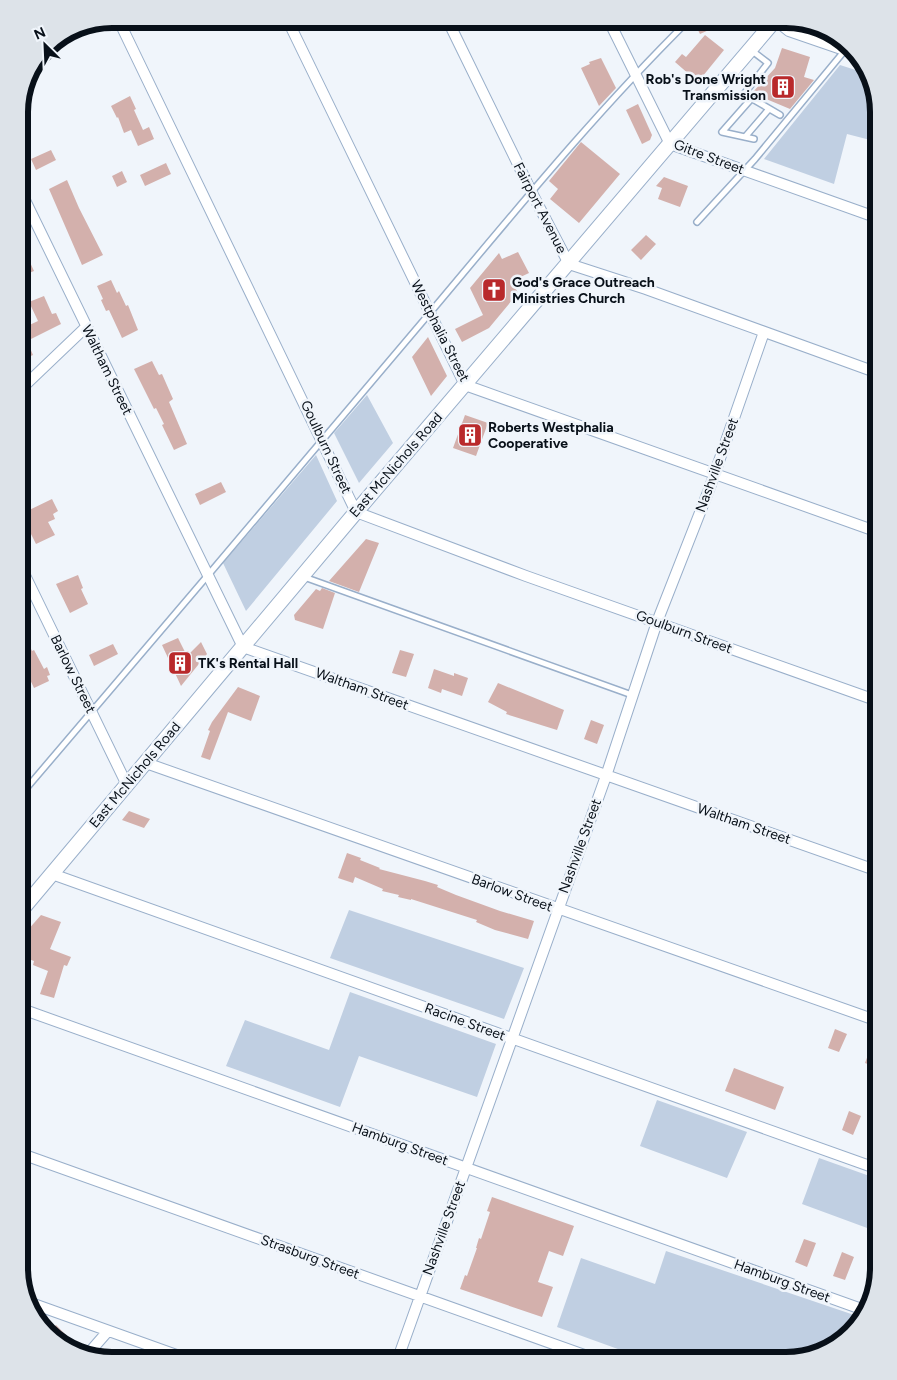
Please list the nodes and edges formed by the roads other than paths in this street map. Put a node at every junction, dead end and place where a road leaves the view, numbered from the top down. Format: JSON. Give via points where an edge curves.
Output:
{"nodes":[{"id":1,"x":122,"y":28,"type":"edge"},
{"id":2,"x":292,"y":28,"type":"edge"},
{"id":3,"x":451,"y":28,"type":"edge"},
{"id":4,"x":612,"y":28,"type":"edge"},
{"id":5,"x":681,"y":28,"type":"edge"},
{"id":6,"x":768,"y":28,"type":"edge"},
{"id":7,"x":786,"y":28,"type":"edge"},
{"id":8,"x":839,"y":47,"type":"edge"},
{"id":9,"x":751,"y":50,"type":"junction"},
{"id":10,"x":846,"y":53,"type":"edge"},
{"id":11,"x":635,"y":74,"type":"junction"},
{"id":12,"x":751,"y":99,"type":"junction"},
{"id":13,"x":769,"y":108,"type":"junction"},
{"id":14,"x":780,"y":115,"type":"dead end"},
{"id":15,"x":745,"y":137,"type":"junction"},
{"id":16,"x":754,"y":139,"type":"dead end"},
{"id":17,"x":670,"y":144,"type":"junction"},
{"id":18,"x":743,"y":170,"type":"junction"},
{"id":19,"x":531,"y":191,"type":"junction"},
{"id":20,"x":28,"y":207,"type":"edge"},
{"id":21,"x":870,"y":215,"type":"edge"},
{"id":22,"x":697,"y":222,"type":"dead end"},
{"id":23,"x":569,"y":264,"type":"junction"},
{"id":24,"x":430,"y":314,"type":"junction"},
{"id":25,"x":86,"y":327,"type":"junction"},
{"id":26,"x":764,"y":332,"type":"junction"},
{"id":27,"x":870,"y":370,"type":"edge"},
{"id":28,"x":28,"y":382,"type":"edge"},
{"id":29,"x":465,"y":385,"type":"junction"},
{"id":30,"x":323,"y":439,"type":"junction"},
{"id":31,"x":714,"y":473,"type":"junction"},
{"id":32,"x":356,"y":512,"type":"junction"},
{"id":33,"x":870,"y":529,"type":"edge"},
{"id":34,"x":208,"y":574,"type":"junction"},
{"id":35,"x":302,"y":576,"type":"junction"},
{"id":36,"x":28,"y":582,"type":"edge"},
{"id":37,"x":657,"y":622,"type":"junction"},
{"id":38,"x":243,"y":647,"type":"junction"},
{"id":39,"x":633,"y":695,"type":"junction"},
{"id":40,"x":870,"y":698,"type":"edge"},
{"id":41,"x":91,"y":712,"type":"junction"},
{"id":42,"x":146,"y":763,"type":"junction"},
{"id":43,"x":606,"y":776,"type":"junction"},
{"id":44,"x":127,"y":785,"type":"junction"},
{"id":45,"x":28,"y":786,"type":"edge"},
{"id":46,"x":870,"y":868,"type":"edge"},
{"id":47,"x":52,"y":874,"type":"junction"},
{"id":48,"x":28,"y":902,"type":"edge"},
{"id":49,"x":558,"y":909,"type":"junction"},
{"id":50,"x":28,"y":1011,"type":"edge"},
{"id":51,"x":870,"y":1018,"type":"edge"},
{"id":52,"x":512,"y":1039,"type":"junction"},
{"id":53,"x":28,"y":1156,"type":"edge"},
{"id":54,"x":870,"y":1166,"type":"edge"},
{"id":55,"x":466,"y":1168,"type":"junction"},
{"id":56,"x":420,"y":1296,"type":"junction"},
{"id":57,"x":36,"y":1305,"type":"edge"},
{"id":58,"x":859,"y":1308,"type":"edge"},
{"id":59,"x":108,"y":1331,"type":"junction"},
{"id":60,"x":91,"y":1350,"type":"edge"},
{"id":61,"x":168,"y":1352,"type":"edge"},
{"id":62,"x":400,"y":1352,"type":"edge"},
{"id":63,"x":576,"y":1352,"type":"edge"}],
"edges":[{"from":1,"to":30,"type":"street","name":"Goulburn Street"},
{"from":2,"to":24,"type":"street","name":"Westphalia Street"},
{"from":3,"to":19,"type":"street","name":"Fairport Avenue"},
{"from":4,"to":11,"type":"street","name":"Gitre Street"},
{"from":5,"to":11,"type":"lane"},
{"from":6,"to":9,"type":"street","name":"East McNichols Road"},
{"from":7,"to":8,"type":"street"},
{"from":9,"to":12,"type":"lane","via":[[768,63],[744,94]]},
{"from":9,"to":17,"type":"street","name":"East McNichols Road"},
{"from":10,"to":18,"type":"lane"},
{"from":11,"to":17,"type":"street","name":"Gitre Street"},
{"from":11,"to":19,"type":"lane"},
{"from":12,"to":13,"type":"lane"},
{"from":12,"to":15,"type":"lane","via":[[722,132]]},
{"from":13,"to":14,"type":"lane"},
{"from":13,"to":15,"type":"lane"},
{"from":15,"to":16,"type":"lane"},
{"from":17,"to":18,"type":"street","name":"Gitre Street"},
{"from":17,"to":23,"type":"street","name":"East McNichols Road"},
{"from":18,"to":21,"type":"street","name":"Gitre Street"},
{"from":18,"to":22,"type":"lane"},
{"from":19,"to":23,"type":"street","name":"Fairport Avenue"},
{"from":19,"to":24,"type":"lane"},
{"from":20,"to":25,"type":"street","name":"Waltham Street"},
{"from":23,"to":26,"type":"street","name":"Fairport Avenue"},
{"from":23,"to":29,"type":"street","name":"East McNichols Road"},
{"from":24,"to":29,"type":"street","name":"Westphalia Street"},
{"from":24,"to":30,"type":"lane"},
{"from":25,"to":28,"type":"street"},
{"from":25,"to":34,"type":"street","name":"Waltham Street"},
{"from":26,"to":27,"type":"street","name":"Fairport Avenue"},
{"from":26,"to":31,"type":"street","name":"Nashville Street"},
{"from":29,"to":31,"type":"street","name":"Westphalia Street"},
{"from":29,"to":32,"type":"street","name":"East McNichols Road"},
{"from":30,"to":32,"type":"street","name":"Goulburn Street"},
{"from":30,"to":34,"type":"lane"},
{"from":31,"to":33,"type":"street","name":"Westphalia Street"},
{"from":31,"to":37,"type":"street","name":"Nashville Street"},
{"from":32,"to":35,"type":"street","name":"East McNichols Road"},
{"from":32,"to":37,"type":"street","name":"Goulburn Street"},
{"from":34,"to":38,"type":"street","name":"Waltham Street"},
{"from":34,"to":41,"type":"lane"},
{"from":35,"to":38,"type":"street","name":"East McNichols Road"},
{"from":35,"to":39,"type":"lane"},
{"from":36,"to":41,"type":"street","name":"Barlow Street"},
{"from":37,"to":39,"type":"street","name":"Nashville Street"},
{"from":37,"to":40,"type":"street","name":"Goulburn Street"},
{"from":38,"to":42,"type":"street","name":"East McNichols Road"},
{"from":38,"to":43,"type":"street","name":"Waltham Street"},
{"from":39,"to":43,"type":"street","name":"Nashville Street"},
{"from":41,"to":44,"type":"street","name":"Barlow Street"},
{"from":41,"to":45,"type":"lane"},
{"from":42,"to":44,"type":"street","name":"East McNichols Road"},
{"from":42,"to":49,"type":"street","name":"Barlow Street"},
{"from":43,"to":46,"type":"street","name":"Waltham Street"},
{"from":43,"to":49,"type":"street","name":"Nashville Street"},
{"from":44,"to":47,"type":"street","name":"East McNichols Road"},
{"from":47,"to":48,"type":"street","name":"East McNichols Road"},
{"from":47,"to":52,"type":"street","name":"Racine Street"},
{"from":49,"to":51,"type":"street","name":"Barlow Street"},
{"from":49,"to":52,"type":"street","name":"Nashville Street"},
{"from":50,"to":55,"type":"street","name":"Hamburg Street"},
{"from":52,"to":54,"type":"street","name":"Racine Street"},
{"from":52,"to":55,"type":"street","name":"Nashville Street"},
{"from":53,"to":56,"type":"street","name":"Strasburg Street"},
{"from":55,"to":56,"type":"street","name":"Nashville Street"},
{"from":55,"to":58,"type":"street","name":"Hamburg Street"},
{"from":56,"to":62,"type":"street","name":"Nashville Street"},
{"from":56,"to":63,"type":"street","name":"Strasburg Street"},
{"from":57,"to":59,"type":"street"},
{"from":59,"to":60,"type":"street"},
{"from":59,"to":61,"type":"street"}]}
